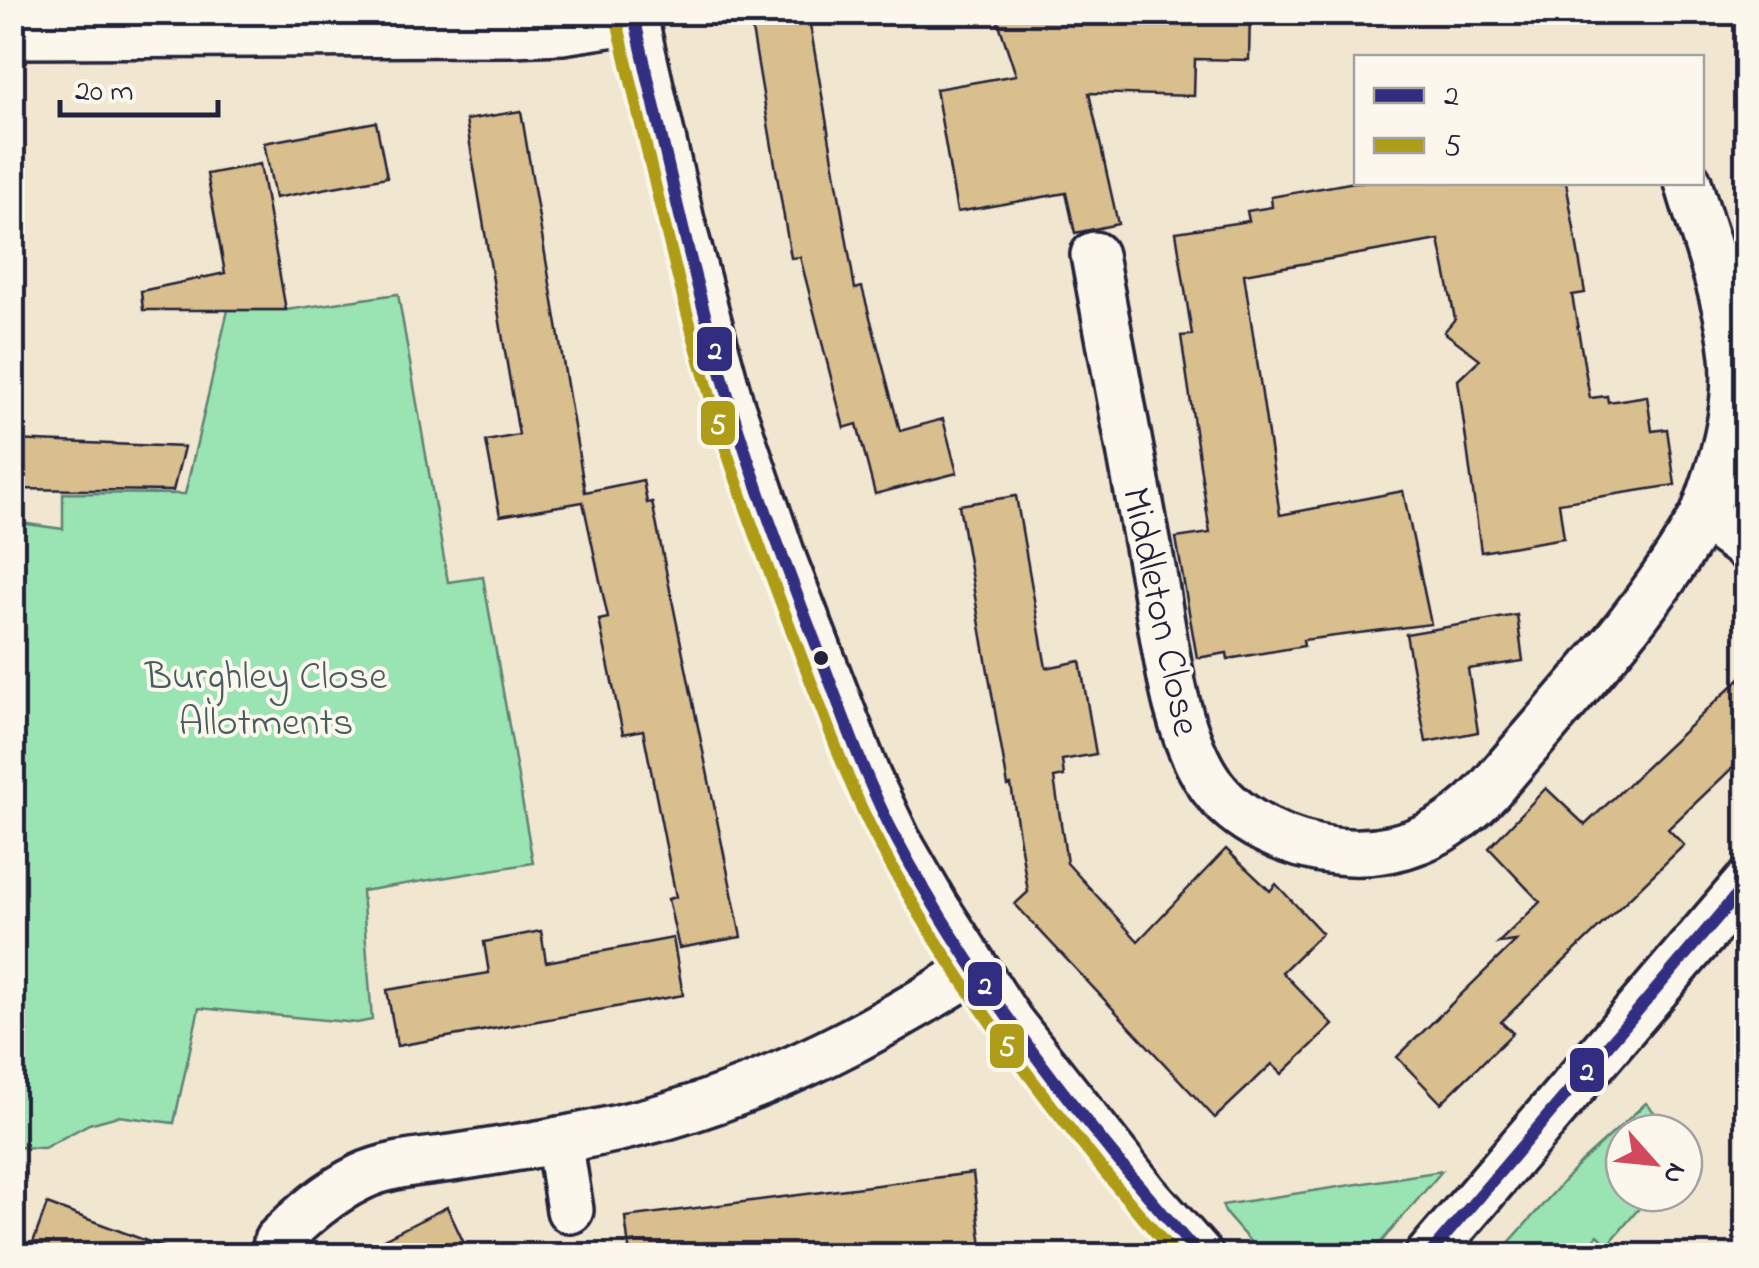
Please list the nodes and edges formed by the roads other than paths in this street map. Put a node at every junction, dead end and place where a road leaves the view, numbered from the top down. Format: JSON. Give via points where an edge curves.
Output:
{"nodes":[{"id":1,"x":634,"y":16,"type":"edge"},
{"id":2,"x":12,"y":35,"type":"edge"},
{"id":3,"x":1689,"y":185,"type":"edge"},
{"id":4,"x":1094,"y":255,"type":"dead end"},
{"id":5,"x":1703,"y":516,"type":"junction"},
{"id":6,"x":1746,"y":547,"type":"edge"},
{"id":7,"x":1746,"y":884,"type":"edge"},
{"id":8,"x":975,"y":969,"type":"junction"},
{"id":9,"x":559,"y":1140,"type":"junction"},
{"id":10,"x":570,"y":1210,"type":"dead end"},
{"id":11,"x":277,"y":1241,"type":"dead end"},
{"id":12,"x":1200,"y":1256,"type":"edge"},
{"id":13,"x":1428,"y":1256,"type":"edge"}],
"edges":[{"from":1,"to":2,"type":"street","via":[[562,31],[511,33]]},
{"from":1,"to":8,"type":"street","via":[[730,403],[784,562],[868,779]]},
{"from":3,"to":5,"type":"street","name":"Middleton Close","via":[[1734,360],[1731,419]]},
{"from":4,"to":5,"type":"street","name":"Middleton Close","via":[[1189,745],[1213,788],[1271,832],[1348,853],[1399,848],[1445,830],[1489,790],[1615,640],[1666,577]]},
{"from":5,"to":6,"type":"street"},
{"from":7,"to":13,"type":"street"},
{"from":8,"to":9,"type":"street","via":[[873,1031],[783,1074],[696,1107]]},
{"from":8,"to":12,"type":"street","via":[[1010,1022]]},
{"from":9,"to":10,"type":"street"},
{"from":9,"to":11,"type":"street","via":[[363,1176],[318,1203]]}]}
